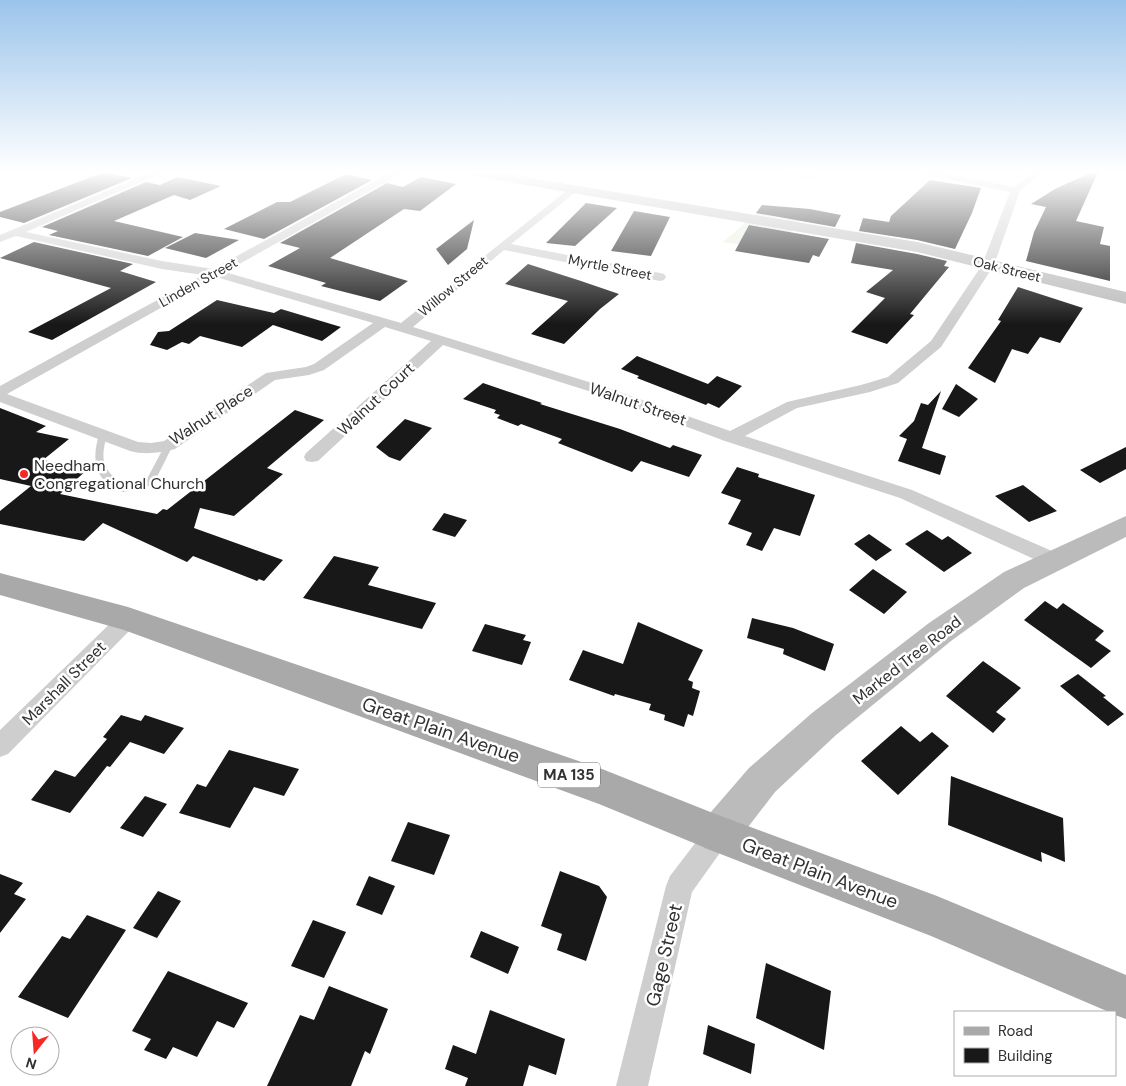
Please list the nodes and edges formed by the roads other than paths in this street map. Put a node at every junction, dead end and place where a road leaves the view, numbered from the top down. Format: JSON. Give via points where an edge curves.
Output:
{"nodes":[{"id":1,"x":40,"y":223,"type":"edge"},
{"id":2,"x":305,"y":223,"type":"edge"},
{"id":3,"x":531,"y":223,"type":"edge"},
{"id":4,"x":773,"y":223,"type":"edge"},
{"id":5,"x":1004,"y":223,"type":"edge"},
{"id":6,"x":16,"y":233,"type":"junction"},
{"id":7,"x":0,"y":240,"type":"edge"},
{"id":8,"x":502,"y":246,"type":"junction"},
{"id":9,"x":988,"y":265,"type":"junction"},
{"id":10,"x":214,"y":273,"type":"junction"},
{"id":11,"x":660,"y":277,"type":"dead end"},
{"id":12,"x":1126,"y":298,"type":"edge"},
{"id":13,"x":382,"y":322,"type":"junction"},
{"id":14,"x":403,"y":328,"type":"junction"},
{"id":15,"x":439,"y":341,"type":"junction"},
{"id":16,"x":0,"y":392,"type":"edge"},
{"id":17,"x":0,"y":397,"type":"edge"},
{"id":18,"x":103,"y":435,"type":"junction"},
{"id":19,"x":731,"y":437,"type":"junction"},
{"id":20,"x":169,"y":445,"type":"junction"},
{"id":21,"x":312,"y":457,"type":"dead end"},
{"id":22,"x":1126,"y":526,"type":"edge"},
{"id":23,"x":1054,"y":560,"type":"junction"},
{"id":24,"x":0,"y":584,"type":"edge"},
{"id":25,"x":128,"y":620,"type":"junction"},
{"id":26,"x":0,"y":746,"type":"edge"},
{"id":27,"x":718,"y":834,"type":"junction"},
{"id":28,"x":1126,"y":997,"type":"edge"},
{"id":29,"x":632,"y":1086,"type":"edge"}],
"edges":[{"from":1,"to":6,"type":"street"},
{"from":2,"to":10,"type":"street","name":"Linden Street"},
{"from":3,"to":8,"type":"street","name":"Willow Street"},
{"from":4,"to":9,"type":"street","name":"Oak Street","via":[[917,247]]},
{"from":5,"to":9,"type":"street"},
{"from":6,"to":7,"type":"street"},
{"from":6,"to":10,"type":"street","name":"Walnut Street"},
{"from":8,"to":11,"type":"street","name":"Myrtle Street"},
{"from":8,"to":14,"type":"street","name":"Willow Street"},
{"from":9,"to":12,"type":"street","name":"Oak Street"},
{"from":9,"to":19,"type":"street","via":[[936,344],[893,380],[792,405]]},
{"from":10,"to":13,"type":"street","name":"Walnut Street"},
{"from":10,"to":16,"type":"street","name":"Linden Street"},
{"from":13,"to":14,"type":"street","name":"Walnut Street"},
{"from":13,"to":20,"type":"street","name":"Walnut Place","via":[[319,367],[271,376]]},
{"from":14,"to":15,"type":"street","name":"Walnut Street"},
{"from":15,"to":19,"type":"street","name":"Walnut Street","via":[[603,391]]},
{"from":15,"to":21,"type":"street","name":"Walnut Court"},
{"from":17,"to":18,"type":"street","name":"Walnut Place"},
{"from":18,"to":20,"type":"street","name":"Walnut Place","via":[[136,447]]},
{"from":18,"to":20,"type":"lane","via":[[97,453],[104,475],[123,489],[140,487],[151,481]]},
{"from":19,"to":23,"type":"street","name":"Walnut Street","via":[[906,494]]},
{"from":22,"to":23,"type":"street","name":"Marked Tree Road"},
{"from":23,"to":27,"type":"street","name":"Marked Tree Road","via":[[1014,580],[940,632],[824,724],[762,780]]},
{"from":24,"to":25,"type":"main road","name":"Great Plain Avenue","number":"MA 135"},
{"from":25,"to":26,"type":"street","name":"Marshall Street"},
{"from":25,"to":27,"type":"main road","name":"Great Plain Avenue","number":"MA 135","via":[[602,787]]},
{"from":27,"to":28,"type":"main road","name":"Great Plain Avenue","number":"MA 135","via":[[937,917]]},
{"from":27,"to":29,"type":"street","name":"Gage Street","via":[[680,886]]}]}
